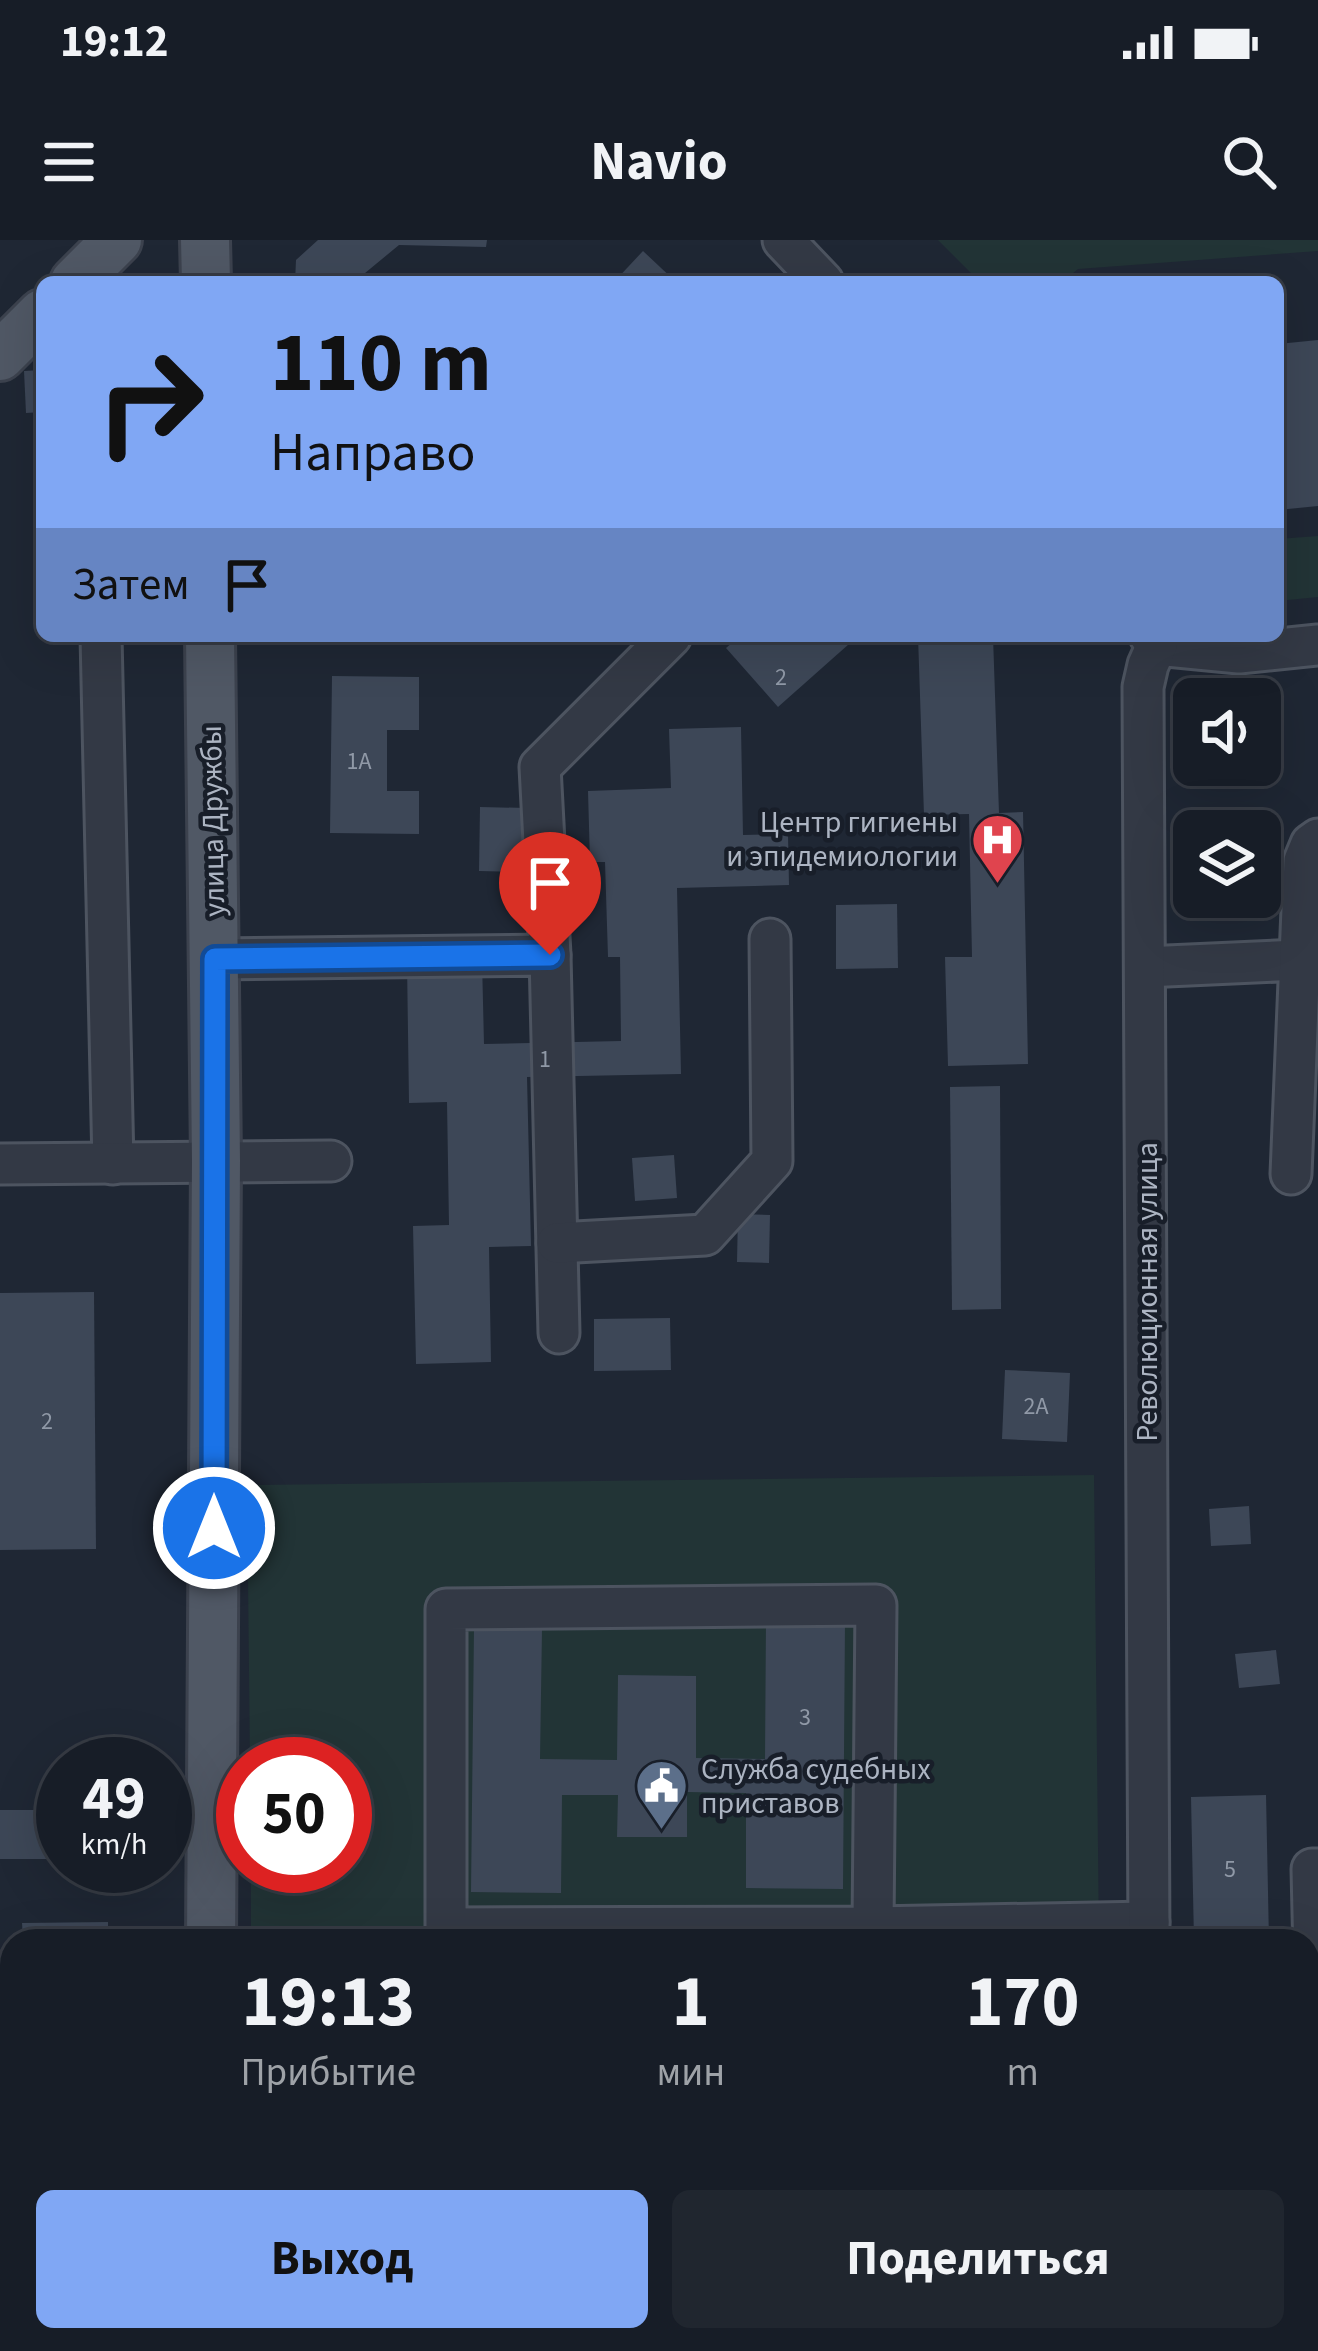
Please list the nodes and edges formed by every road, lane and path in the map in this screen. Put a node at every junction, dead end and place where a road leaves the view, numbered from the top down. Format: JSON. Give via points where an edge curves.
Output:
{"nodes":[{"id":1,"x":118,"y":240,"type":"edge"},
{"id":2,"x":205,"y":240,"type":"edge"},
{"id":3,"x":783,"y":240,"type":"edge"},
{"id":4,"x":81,"y":276,"type":"edge"},
{"id":5,"x":206,"y":276,"type":"edge"},
{"id":6,"x":817,"y":276,"type":"edge"},
{"id":7,"x":36,"y":320,"type":"edge"},
{"id":8,"x":0,"y":356,"type":"edge"},
{"id":9,"x":101,"y":642,"type":"edge"},
{"id":10,"x":210,"y":642,"type":"edge"},
{"id":11,"x":665,"y":642,"type":"edge"},
{"id":12,"x":1154,"y":642,"type":"edge"},
{"id":13,"x":1168,"y":642,"type":"edge"},
{"id":14,"x":1318,"y":646,"type":"edge"},
{"id":15,"x":1318,"y":839,"type":"edge"},
{"id":16,"x":770,"y":939,"type":"dead end"},
{"id":17,"x":550,"y":955,"type":"junction"},
{"id":18,"x":215,"y":959,"type":"junction"},
{"id":19,"x":1300,"y":959,"type":"junction"},
{"id":20,"x":1145,"y":968,"type":"junction"},
{"id":21,"x":1307,"y":1059,"type":"edge"},
{"id":22,"x":216,"y":1161,"type":"junction"},
{"id":23,"x":331,"y":1161,"type":"dead end"},
{"id":24,"x":0,"y":1164,"type":"edge"},
{"id":25,"x":113,"y":1164,"type":"junction"},
{"id":26,"x":1291,"y":1174,"type":"dead end"},
{"id":27,"x":556,"y":1243,"type":"junction"},
{"id":28,"x":559,"y":1334,"type":"dead end"},
{"id":29,"x":1318,"y":1869,"type":"edge"},
{"id":30,"x":873,"y":1927,"type":"junction"},
{"id":31,"x":211,"y":1929,"type":"edge"},
{"id":32,"x":983,"y":1929,"type":"edge"},
{"id":33,"x":1149,"y":1929,"type":"edge"},
{"id":34,"x":1313,"y":1929,"type":"edge"}],
"edges":[{"from":1,"to":4,"type":"main road"},
{"from":2,"to":5,"type":"main road"},
{"from":3,"to":6,"type":"street"},
{"from":7,"to":8,"type":"main road"},
{"from":9,"to":25,"type":"street"},
{"from":10,"to":18,"type":"main road","name":"улица Дружбы"},
{"from":11,"to":17,"type":"street","via":[[540,767]]},
{"from":12,"to":20,"type":"street","name":"Революционная улица","via":[[1143,688]]},
{"from":13,"to":14,"type":"street","via":[[1239,652]]},
{"from":15,"to":19,"type":"street","via":[[1304,861]]},
{"from":16,"to":27,"type":"street","via":[[772,1161],[705,1235]]},
{"from":17,"to":18,"type":"street"},
{"from":17,"to":27,"type":"street"},
{"from":18,"to":22,"type":"main road","name":"улица Дружбы"},
{"from":19,"to":20,"type":"street"},
{"from":19,"to":21,"type":"street"},
{"from":20,"to":33,"type":"street","name":"Революционная улица"},
{"from":21,"to":26,"type":"street"},
{"from":22,"to":23,"type":"street"},
{"from":22,"to":25,"type":"street"},
{"from":22,"to":31,"type":"main road","name":"улица Дружбы"},
{"from":24,"to":25,"type":"street"},
{"from":27,"to":28,"type":"street"},
{"from":29,"to":34,"type":"street"},
{"from":30,"to":30,"type":"street","via":[[446,1928],[446,1609],[876,1605]]},
{"from":30,"to":32,"type":"street"}]}
